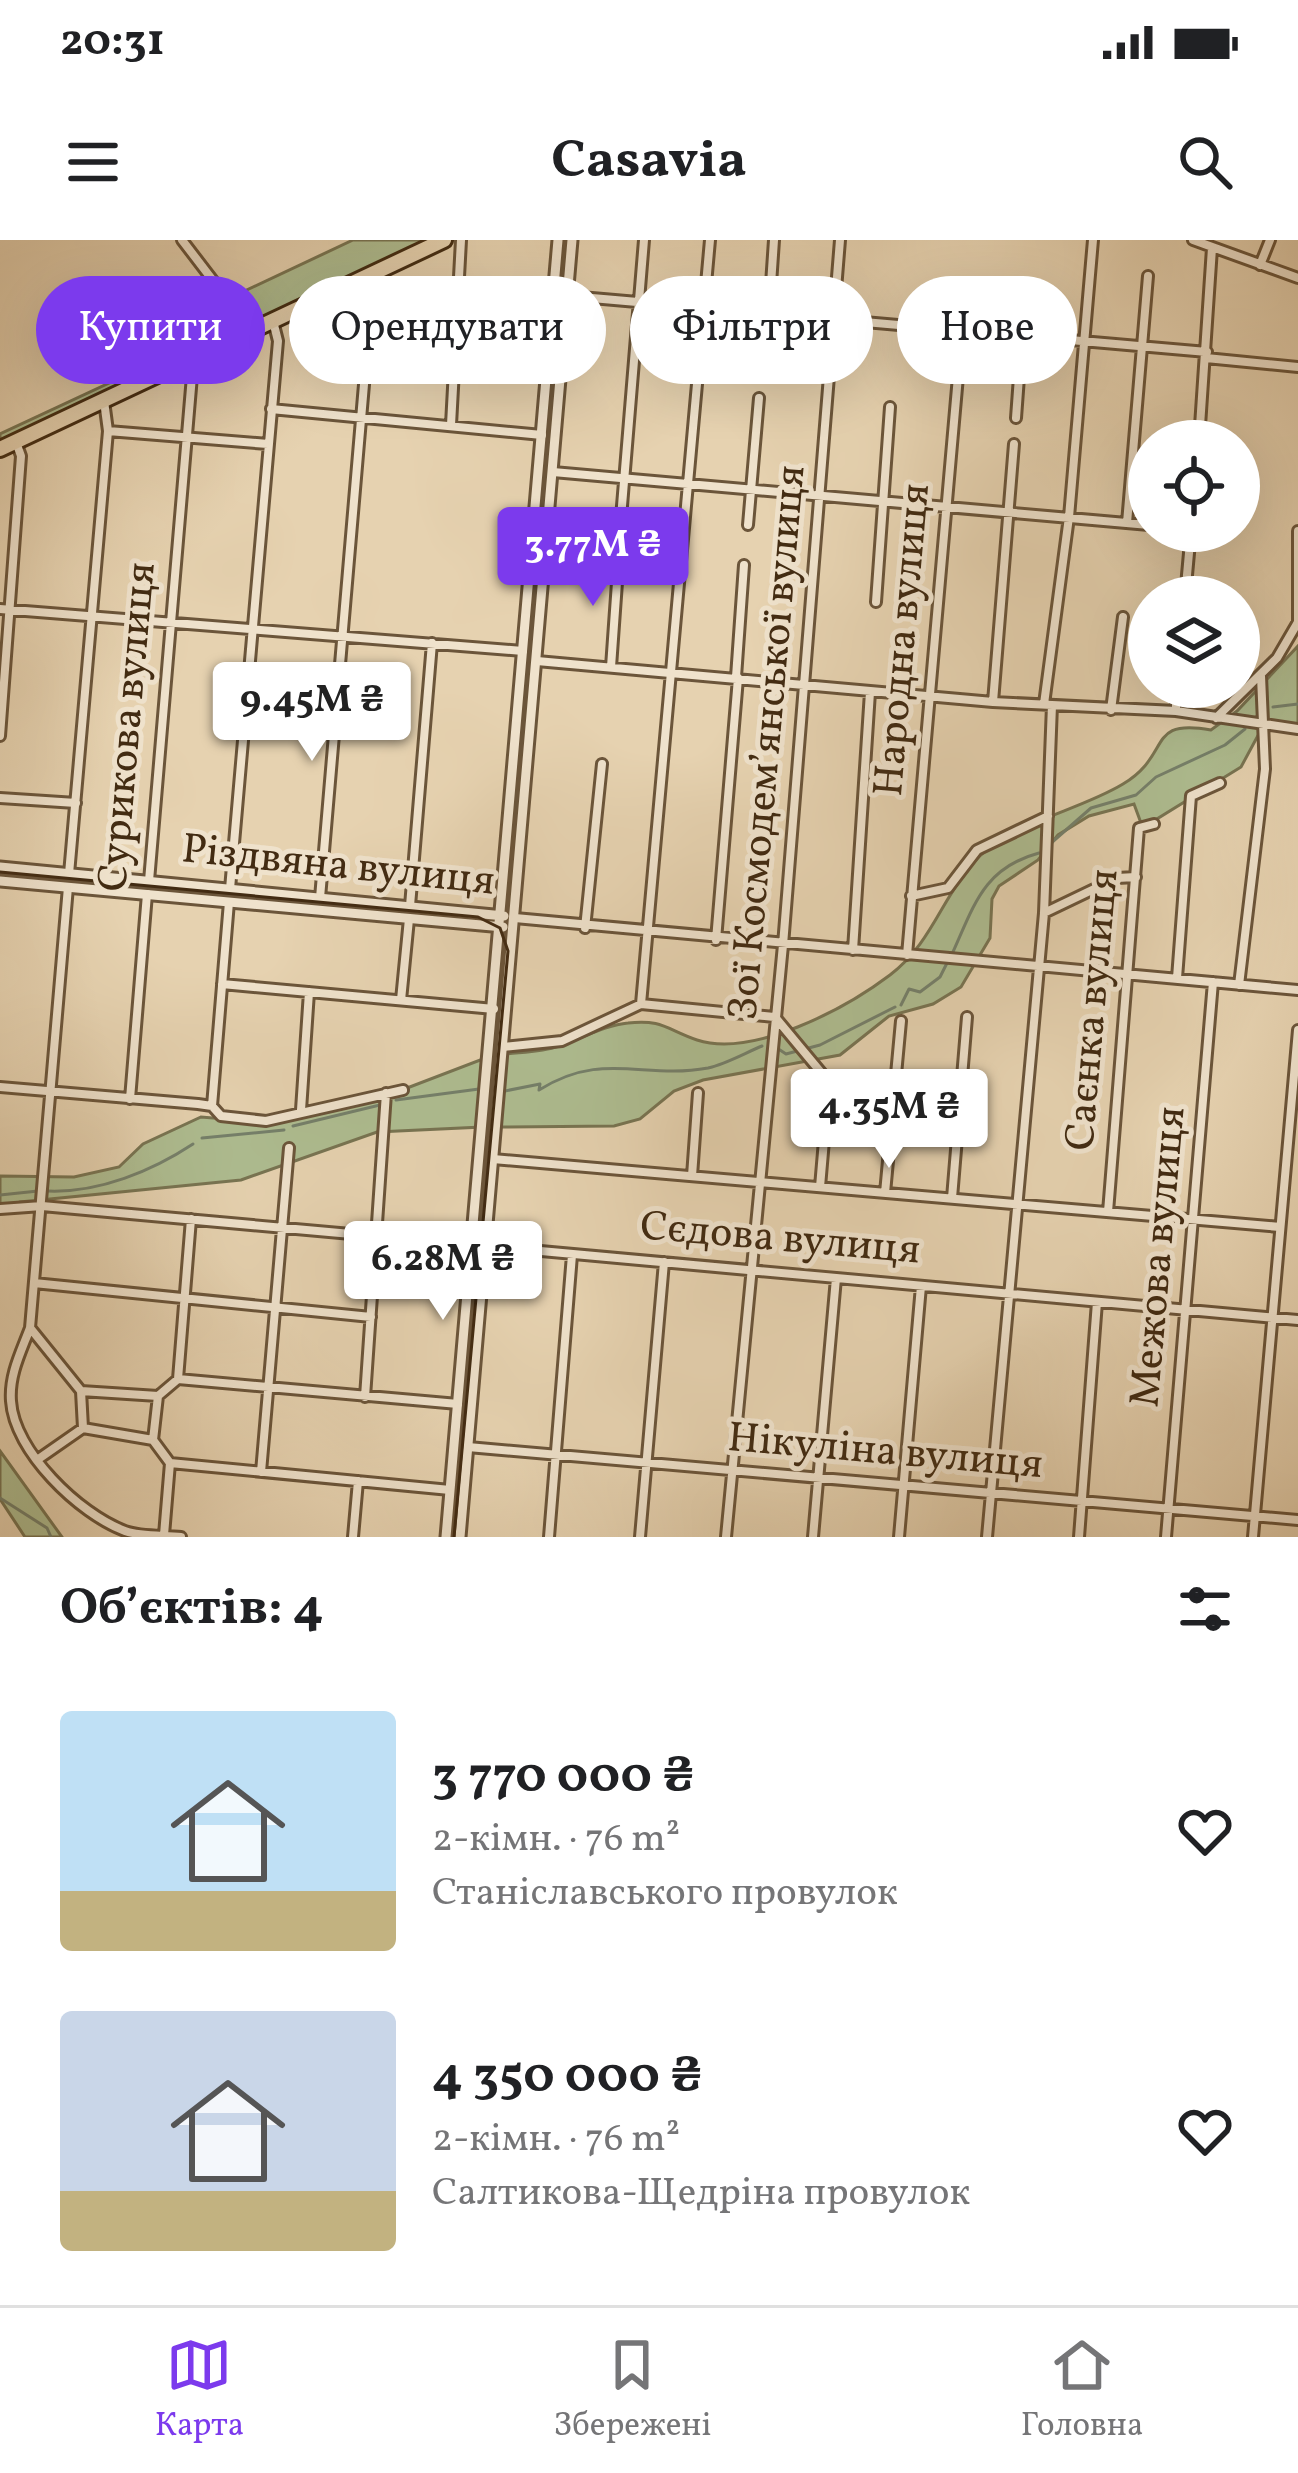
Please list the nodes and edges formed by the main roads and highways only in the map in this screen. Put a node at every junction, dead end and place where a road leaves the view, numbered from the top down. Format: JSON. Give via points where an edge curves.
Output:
{"nodes":[{"id":1,"x":443,"y":240,"type":"edge"},
{"id":2,"x":0,"y":449,"type":"edge"}],
"edges":[{"from":1,"to":2,"type":"highway"}]}
